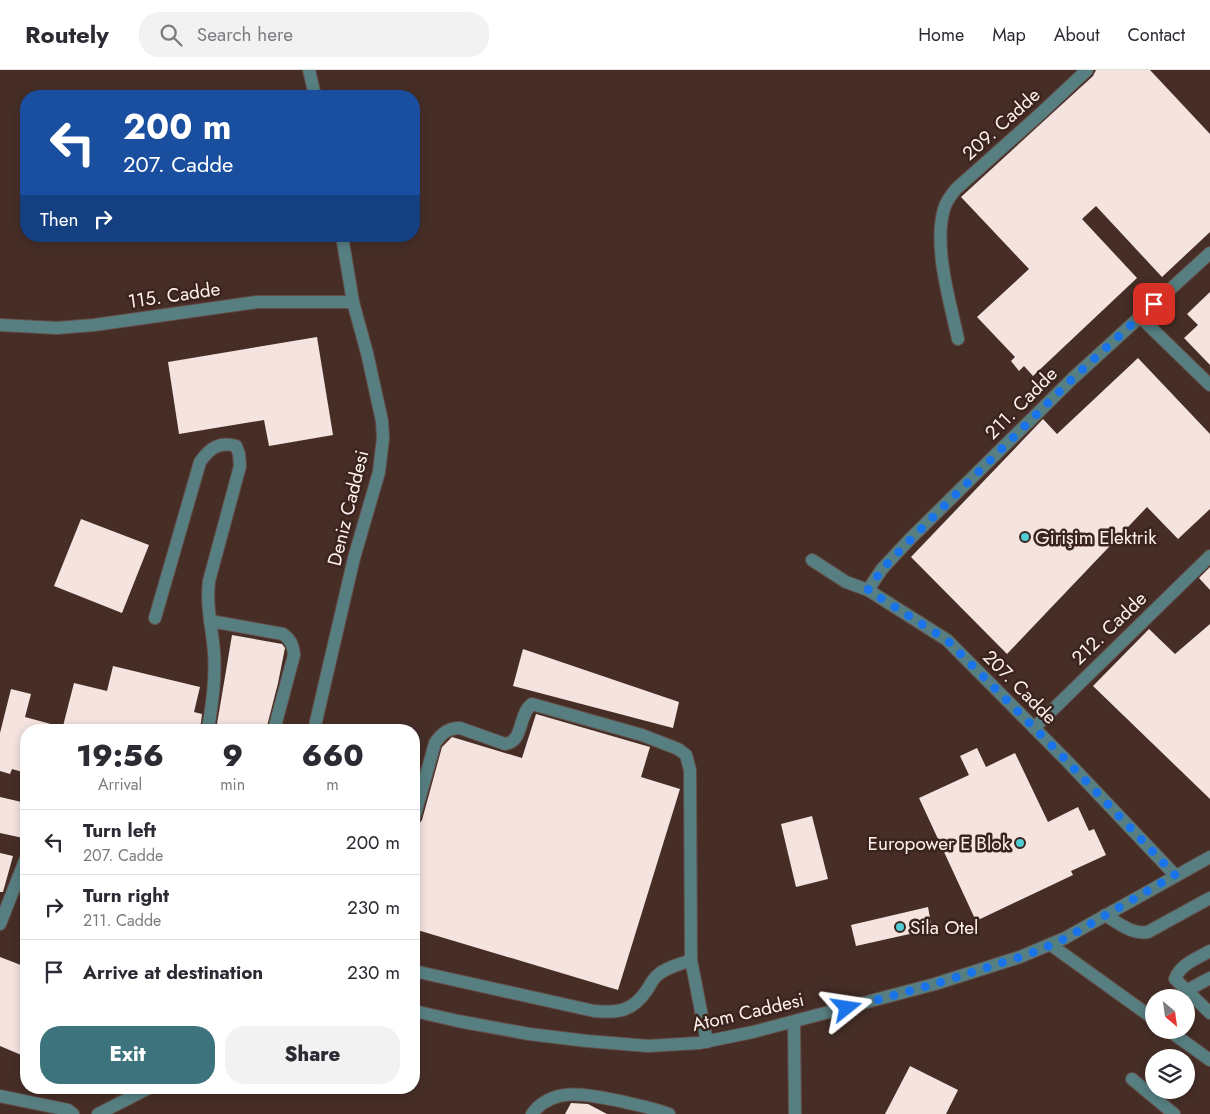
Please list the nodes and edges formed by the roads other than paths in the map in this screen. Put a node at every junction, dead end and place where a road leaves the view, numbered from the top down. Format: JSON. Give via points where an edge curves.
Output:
{"nodes":[{"id":1,"x":309,"y":70,"type":"edge"},
{"id":2,"x":1087,"y":70,"type":"edge"},
{"id":3,"x":314,"y":90,"type":"edge"},
{"id":4,"x":343,"y":242,"type":"edge"},
{"id":5,"x":1210,"y":253,"type":"edge"},
{"id":6,"x":353,"y":302,"type":"junction"},
{"id":7,"x":1140,"y":317,"type":"junction"},
{"id":8,"x":0,"y":326,"type":"edge"},
{"id":9,"x":958,"y":339,"type":"dead end"},
{"id":10,"x":1210,"y":385,"type":"edge"},
{"id":11,"x":1210,"y":556,"type":"edge"},
{"id":12,"x":812,"y":560,"type":"dead end"},
{"id":13,"x":868,"y":590,"type":"junction"},
{"id":14,"x":155,"y":618,"type":"dead end"},
{"id":15,"x":210,"y":621,"type":"junction"},
{"id":16,"x":209,"y":724,"type":"edge"},
{"id":17,"x":276,"y":724,"type":"edge"},
{"id":18,"x":315,"y":724,"type":"edge"},
{"id":19,"x":1034,"y":728,"type":"junction"},
{"id":20,"x":420,"y":797,"type":"edge"},
{"id":21,"x":1210,"y":857,"type":"edge"},
{"id":22,"x":20,"y":873,"type":"edge"},
{"id":23,"x":1175,"y":875,"type":"junction"},
{"id":24,"x":1210,"y":898,"type":"edge"},
{"id":25,"x":1105,"y":915,"type":"junction"},
{"id":26,"x":0,"y":924,"type":"edge"},
{"id":27,"x":1051,"y":945,"type":"junction"},
{"id":28,"x":1210,"y":951,"type":"edge"},
{"id":29,"x":691,"y":960,"type":"junction"},
{"id":30,"x":420,"y":972,"type":"edge"},
{"id":31,"x":1210,"y":978,"type":"edge"},
{"id":32,"x":1184,"y":989,"type":"edge"},
{"id":33,"x":1190,"y":989,"type":"edge"},
{"id":34,"x":1195,"y":999,"type":"edge"},
{"id":35,"x":420,"y":1012,"type":"edge"},
{"id":36,"x":1145,"y":1013,"type":"edge"},
{"id":37,"x":1210,"y":1013,"type":"edge"},
{"id":38,"x":794,"y":1022,"type":"junction"},
{"id":39,"x":1181,"y":1039,"type":"edge"},
{"id":40,"x":707,"y":1042,"type":"junction"},
{"id":41,"x":1210,"y":1060,"type":"edge"},
{"id":42,"x":1132,"y":1080,"type":"dead end"},
{"id":43,"x":137,"y":1094,"type":"edge"},
{"id":44,"x":0,"y":1096,"type":"edge"},
{"id":45,"x":73,"y":1114,"type":"edge"},
{"id":46,"x":98,"y":1114,"type":"edge"},
{"id":47,"x":532,"y":1114,"type":"edge"},
{"id":48,"x":669,"y":1114,"type":"edge"},
{"id":49,"x":795,"y":1114,"type":"edge"},
{"id":50,"x":1174,"y":1114,"type":"edge"}],
"edges":[{"from":1,"to":3,"type":"street"},
{"from":2,"to":9,"type":"street","name":"209. Cadde","via":[[956,189],[944,208],[940,243]]},
{"from":4,"to":6,"type":"street","name":"Deniz Caddesi"},
{"from":5,"to":7,"type":"street","name":"211. Cadde"},
{"from":6,"to":8,"type":"street","name":"115. Cadde","via":[[257,302],[94,325],[57,328]]},
{"from":6,"to":18,"type":"street","name":"Deniz Caddesi","via":[[367,353],[383,438],[379,472],[354,558]]},
{"from":7,"to":10,"type":"street"},
{"from":7,"to":13,"type":"street","name":"211. Cadde","via":[[1072,379],[909,540]]},
{"from":11,"to":19,"type":"street","name":"212. Cadde"},
{"from":12,"to":13,"type":"street","name":"207. Cadde","via":[[846,582]]},
{"from":13,"to":19,"type":"street","name":"207. Cadde","via":[[947,640]]},
{"from":14,"to":15,"type":"street","via":[[200,462],[207,452],[227,444],[236,446],[240,466],[209,581]]},
{"from":15,"to":16,"type":"street","via":[[215,669]]},
{"from":15,"to":17,"type":"street","via":[[283,634],[292,644],[294,654]]},
{"from":19,"to":23,"type":"street","name":"207. Cadde"},
{"from":20,"to":29,"type":"street","via":[[435,743],[442,733],[460,728],[510,743],[515,740],[526,708],[532,704],[642,735],[678,749],[686,755],[690,770]]},
{"from":21,"to":23,"type":"street","name":"Atom Caddesi"},
{"from":22,"to":26,"type":"street"},
{"from":23,"to":25,"type":"street","name":"Atom Caddesi"},
{"from":24,"to":25,"type":"street","via":[[1148,932],[1136,932]]},
{"from":25,"to":27,"type":"street","name":"Atom Caddesi"},
{"from":27,"to":36,"type":"street"},
{"from":27,"to":38,"type":"street","name":"Atom Caddesi","via":[[935,984]]},
{"from":28,"to":32,"type":"street","via":[[1177,973],[1175,979]]},
{"from":29,"to":30,"type":"street","via":[[659,973],[631,1008],[616,1013],[594,1012]]},
{"from":29,"to":40,"type":"street"},
{"from":31,"to":33,"type":"street"},
{"from":34,"to":37,"type":"street"},
{"from":35,"to":40,"type":"street","name":"Atom Caddesi","via":[[529,1034],[587,1041],[648,1046]]},
{"from":38,"to":40,"type":"street","name":"Atom Caddesi"},
{"from":38,"to":49,"type":"street"},
{"from":39,"to":41,"type":"street"},
{"from":42,"to":50,"type":"street"},
{"from":43,"to":46,"type":"street"},
{"from":44,"to":45,"type":"street","via":[[68,1110]]},
{"from":47,"to":48,"type":"street","via":[[549,1100],[580,1093]]}]}
